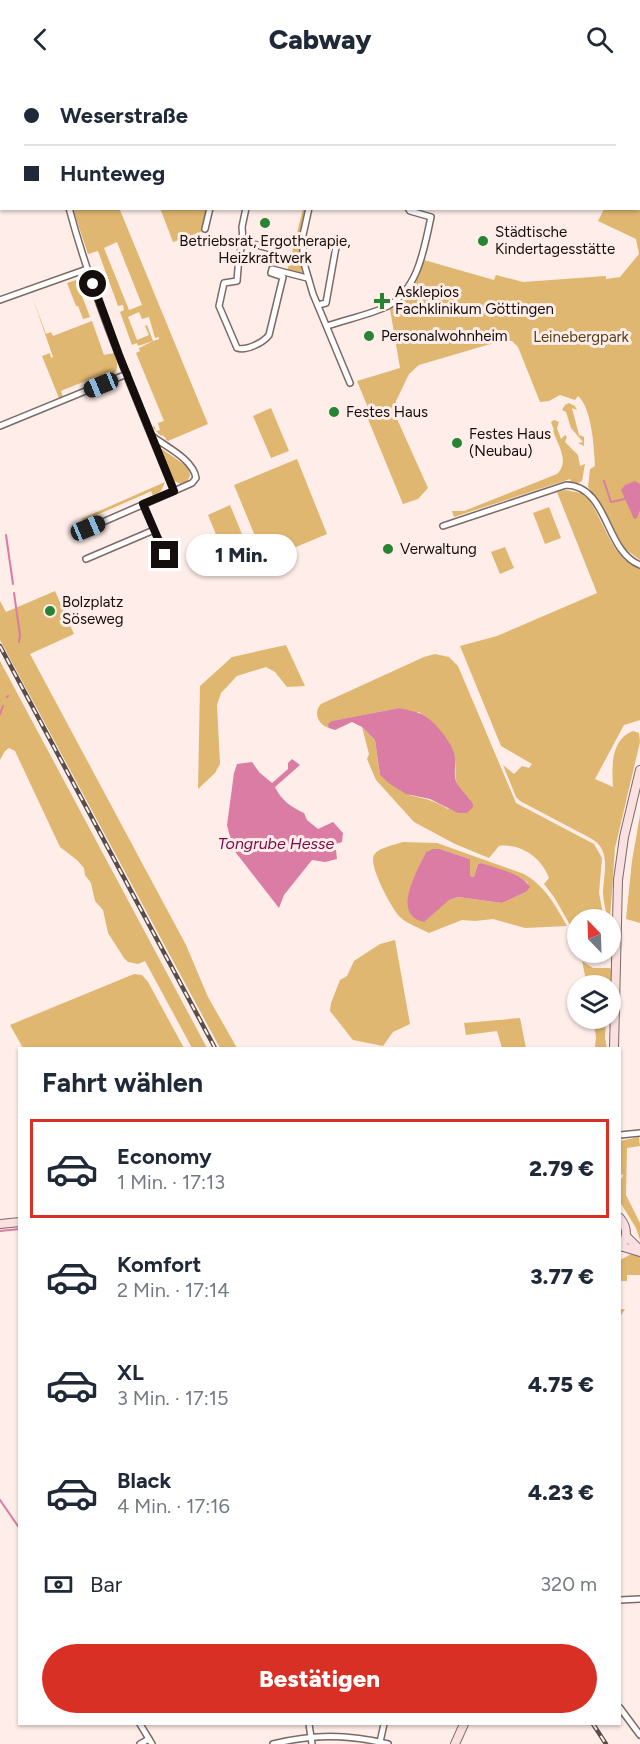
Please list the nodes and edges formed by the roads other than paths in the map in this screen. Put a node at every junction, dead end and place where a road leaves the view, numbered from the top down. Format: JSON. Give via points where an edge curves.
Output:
{"nodes":[{"id":1,"x":70,"y":210,"type":"edge"},
{"id":2,"x":210,"y":210,"type":"edge"},
{"id":3,"x":246,"y":210,"type":"edge"},
{"id":4,"x":309,"y":210,"type":"edge"},
{"id":5,"x":409,"y":210,"type":"edge"},
{"id":6,"x":205,"y":229,"type":"dead end"},
{"id":7,"x":243,"y":241,"type":"junction"},
{"id":8,"x":336,"y":247,"type":"dead end"},
{"id":9,"x":275,"y":250,"type":"dead end"},
{"id":10,"x":87,"y":269,"type":"junction"},
{"id":11,"x":307,"y":278,"type":"junction"},
{"id":12,"x":0,"y":300,"type":"edge"},
{"id":13,"x":318,"y":305,"type":"junction"},
{"id":14,"x":327,"y":326,"type":"junction"},
{"id":15,"x":127,"y":374,"type":"junction"},
{"id":16,"x":350,"y":383,"type":"dead end"},
{"id":17,"x":0,"y":426,"type":"edge"},
{"id":18,"x":152,"y":436,"type":"junction"},
{"id":19,"x":174,"y":491,"type":"junction"},
{"id":20,"x":143,"y":504,"type":"junction"},
{"id":21,"x":443,"y":526,"type":"dead end"},
{"id":22,"x":154,"y":530,"type":"junction"},
{"id":23,"x":80,"y":532,"type":"dead end"},
{"id":24,"x":165,"y":555,"type":"dead end"},
{"id":25,"x":86,"y":559,"type":"dead end"},
{"id":26,"x":640,"y":565,"type":"edge"},
{"id":27,"x":640,"y":770,"type":"edge"},
{"id":28,"x":614,"y":1047,"type":"edge"},
{"id":29,"x":640,"y":1133,"type":"edge"},
{"id":30,"x":621,"y":1135,"type":"edge"},
{"id":31,"x":621,"y":1220,"type":"edge"},
{"id":32,"x":18,"y":1222,"type":"edge"},
{"id":33,"x":0,"y":1224,"type":"edge"},
{"id":34,"x":626,"y":1236,"type":"junction"},
{"id":35,"x":621,"y":1245,"type":"edge"},
{"id":36,"x":621,"y":1247,"type":"edge"},
{"id":37,"x":640,"y":1251,"type":"edge"},
{"id":38,"x":640,"y":1599,"type":"edge"},
{"id":39,"x":621,"y":1600,"type":"edge"},
{"id":40,"x":621,"y":1709,"type":"edge"},
{"id":41,"x":141,"y":1725,"type":"edge"},
{"id":42,"x":309,"y":1725,"type":"edge"},
{"id":43,"x":384,"y":1725,"type":"edge"},
{"id":44,"x":464,"y":1725,"type":"edge"},
{"id":45,"x":640,"y":1735,"type":"edge"},
{"id":46,"x":312,"y":1736,"type":"junction"},
{"id":47,"x":151,"y":1741,"type":"edge"},
{"id":48,"x":380,"y":1742,"type":"junction"},
{"id":49,"x":456,"y":1742,"type":"edge"},
{"id":50,"x":140,"y":1744,"type":"edge"},
{"id":51,"x":273,"y":1744,"type":"edge"},
{"id":52,"x":312,"y":1744,"type":"edge"},
{"id":53,"x":388,"y":1744,"type":"edge"},
{"id":54,"x":449,"y":1744,"type":"edge"}],
"edges":[{"from":1,"to":10,"type":"street"},
{"from":2,"to":6,"type":"street"},
{"from":3,"to":7,"type":"street"},
{"from":4,"to":11,"type":"street","via":[[302,250]]},
{"from":5,"to":14,"type":"street","via":[[431,217],[420,264],[404,292],[388,306]]},
{"from":7,"to":9,"type":"street"},
{"from":7,"to":11,"type":"street","via":[[237,281],[224,283],[219,304],[235,345],[242,349],[268,335],[283,277],[271,273],[272,269]]},
{"from":8,"to":13,"type":"street","via":[[326,303]]},
{"from":10,"to":12,"type":"street"},
{"from":10,"to":15,"type":"street"},
{"from":11,"to":13,"type":"street"},
{"from":13,"to":14,"type":"street"},
{"from":14,"to":16,"type":"street"},
{"from":15,"to":17,"type":"street"},
{"from":15,"to":18,"type":"street"},
{"from":18,"to":19,"type":"street"},
{"from":18,"to":19,"type":"street","via":[[195,470],[192,483]]},
{"from":19,"to":20,"type":"street"},
{"from":20,"to":22,"type":"street"},
{"from":20,"to":23,"type":"street"},
{"from":21,"to":26,"type":"street","via":[[571,485],[594,500],[622,552]]},
{"from":22,"to":24,"type":"street"},
{"from":22,"to":25,"type":"street"},
{"from":27,"to":28,"type":"main road","via":[[622,848]]},
{"from":29,"to":30,"type":"street"},
{"from":31,"to":34,"type":"main road"},
{"from":32,"to":33,"type":"main road"},
{"from":34,"to":35,"type":"main road"},
{"from":34,"to":37,"type":"main road"},
{"from":36,"to":37,"type":"main road"},
{"from":38,"to":39,"type":"street"},
{"from":40,"to":45,"type":"street"},
{"from":41,"to":47,"type":"street"},
{"from":42,"to":46,"type":"street"},
{"from":43,"to":48,"type":"street"},
{"from":44,"to":49,"type":"main road"},
{"from":46,"to":48,"type":"street","via":[[348,1736]]},
{"from":46,"to":51,"type":"street"},
{"from":46,"to":52,"type":"street"},
{"from":47,"to":50,"type":"street"},
{"from":48,"to":53,"type":"street"},
{"from":49,"to":54,"type":"street"}]}
